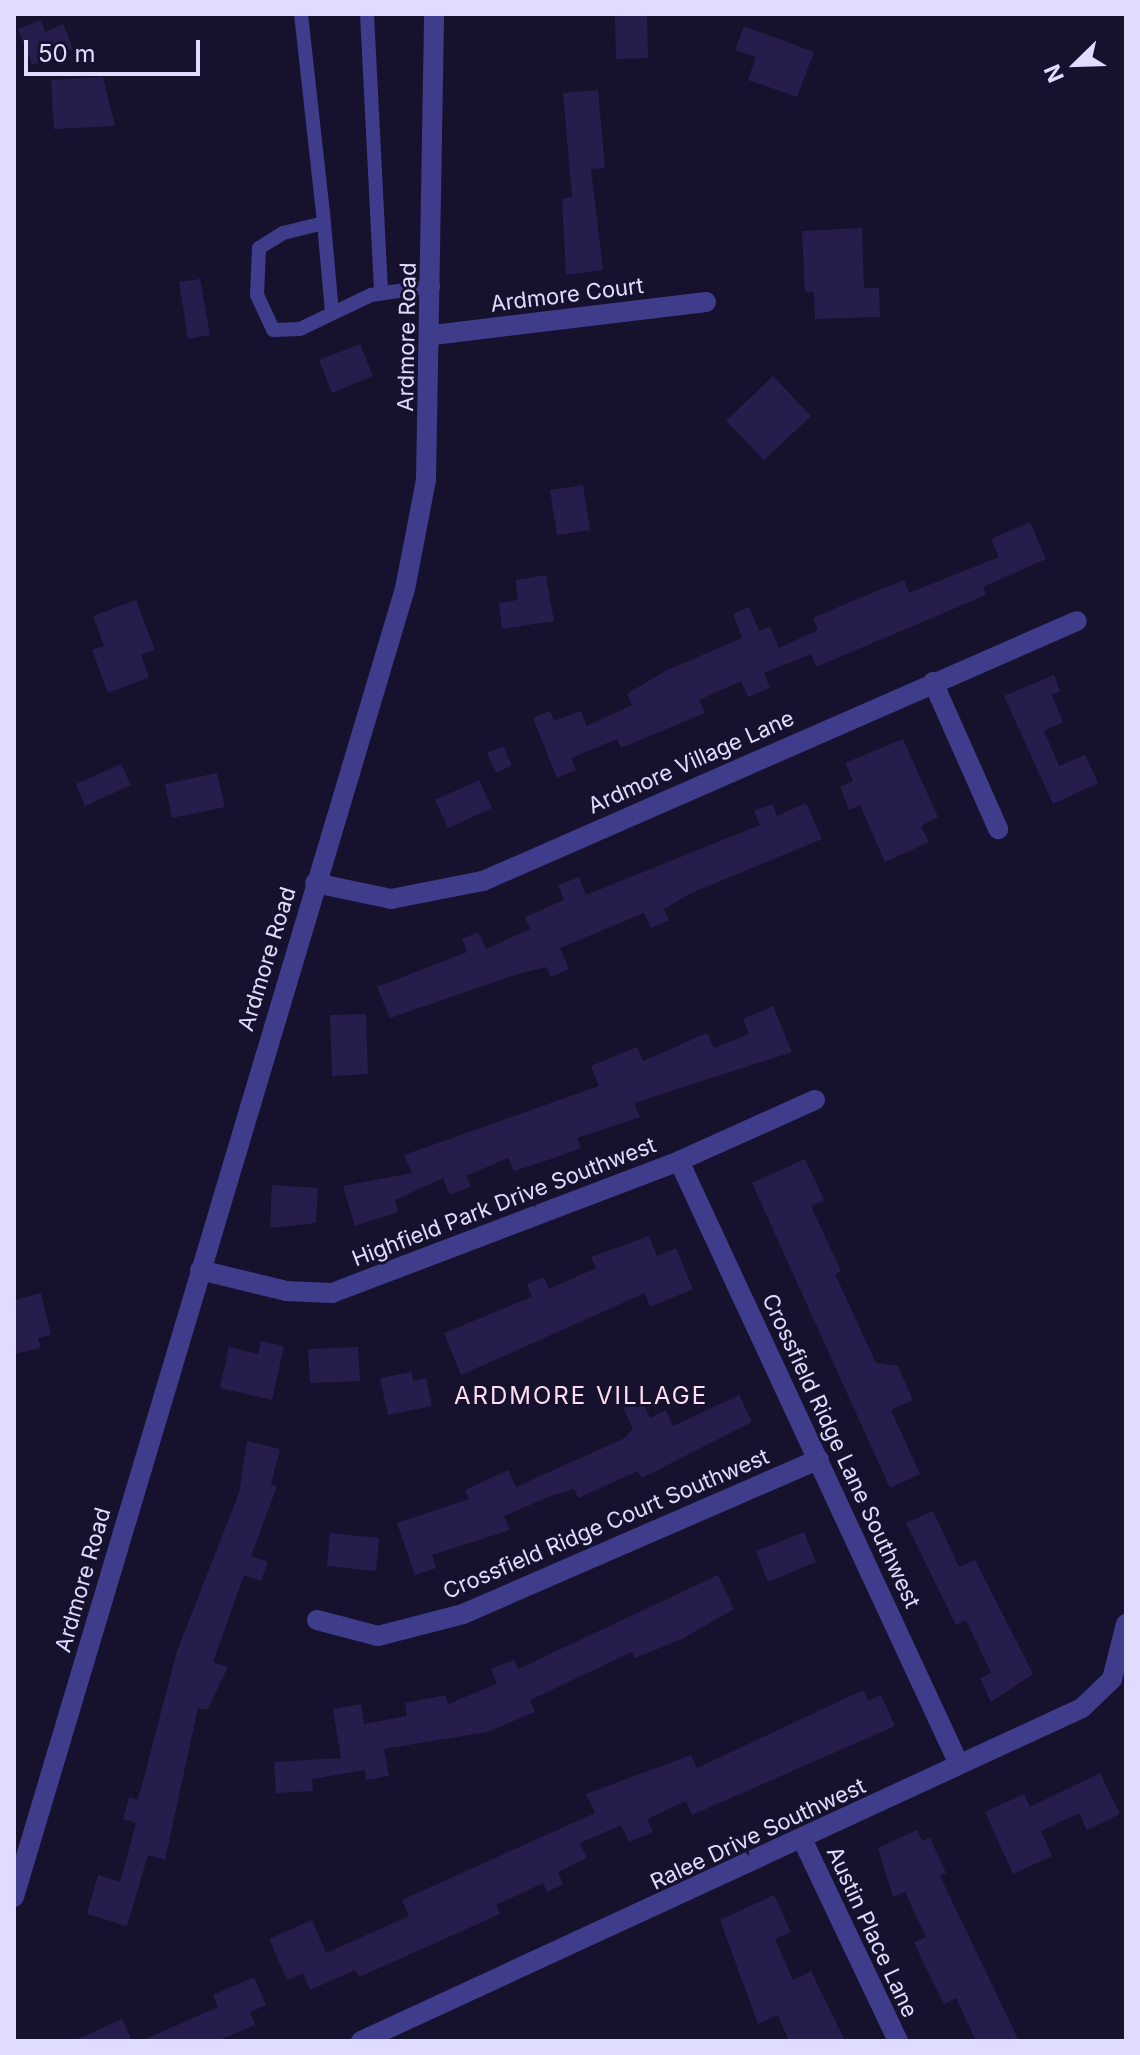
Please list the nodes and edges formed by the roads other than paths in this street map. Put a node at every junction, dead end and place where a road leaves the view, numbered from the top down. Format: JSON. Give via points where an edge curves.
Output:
{"nodes":[{"id":1,"x":301,"y":14,"type":"edge"},
{"id":2,"x":367,"y":14,"type":"edge"},
{"id":3,"x":434,"y":14,"type":"edge"},
{"id":4,"x":324,"y":223,"type":"junction"},
{"id":5,"x":433,"y":286,"type":"junction"},
{"id":6,"x":381,"y":293,"type":"junction"},
{"id":7,"x":706,"y":302,"type":"dead end"},
{"id":8,"x":332,"y":313,"type":"junction"},
{"id":9,"x":433,"y":335,"type":"junction"},
{"id":10,"x":1077,"y":621,"type":"dead end"},
{"id":11,"x":933,"y":682,"type":"junction"},
{"id":12,"x":998,"y":829,"type":"dead end"},
{"id":13,"x":315,"y":883,"type":"junction"},
{"id":14,"x":815,"y":1100,"type":"dead end"},
{"id":15,"x":679,"y":1161,"type":"junction"},
{"id":16,"x":200,"y":1270,"type":"junction"},
{"id":17,"x":819,"y":1459,"type":"junction"},
{"id":18,"x":317,"y":1620,"type":"dead end"},
{"id":19,"x":1126,"y":1624,"type":"edge"},
{"id":20,"x":958,"y":1762,"type":"junction"},
{"id":21,"x":804,"y":1843,"type":"junction"},
{"id":22,"x":16,"y":1885,"type":"edge"},
{"id":23,"x":361,"y":2041,"type":"edge"},
{"id":24,"x":898,"y":2041,"type":"edge"}],
"edges":[{"from":1,"to":4,"type":"lane"},
{"from":2,"to":6,"type":"lane"},
{"from":3,"to":5,"type":"street","name":"Ardmore Road"},
{"from":4,"to":8,"type":"lane"},
{"from":4,"to":8,"type":"lane","via":[[283,233],[259,248],[257,295],[273,330],[300,329]]},
{"from":5,"to":6,"type":"lane"},
{"from":5,"to":9,"type":"street","name":"Ardmore Road"},
{"from":6,"to":8,"type":"lane"},
{"from":7,"to":9,"type":"street","name":"Ardmore Court"},
{"from":9,"to":13,"type":"street","name":"Ardmore Road","via":[[426,480],[405,589]]},
{"from":10,"to":11,"type":"street","name":"Ardmore Village Lane"},
{"from":11,"to":12,"type":"street"},
{"from":11,"to":13,"type":"street","name":"Ardmore Village Lane","via":[[483,881],[391,899]]},
{"from":13,"to":16,"type":"street","name":"Ardmore Road"},
{"from":14,"to":15,"type":"street","name":"Highfield Park Drive Southwest"},
{"from":15,"to":16,"type":"street","name":"Highfield Park Drive Southwest","via":[[332,1293],[286,1291]]},
{"from":15,"to":17,"type":"street","name":"Crossfield Ridge Lane Southwest"},
{"from":16,"to":22,"type":"street","name":"Ardmore Road"},
{"from":17,"to":18,"type":"street","name":"Crossfield Ridge Court Southwest","via":[[463,1614],[378,1636]]},
{"from":17,"to":20,"type":"street","name":"Crossfield Ridge Lane Southwest"},
{"from":19,"to":20,"type":"street","name":"Ralee Drive Southwest","via":[[1124,1650],[1100,1698]]},
{"from":20,"to":21,"type":"street","name":"Ralee Drive Southwest"},
{"from":21,"to":23,"type":"street","name":"Ralee Drive Southwest"},
{"from":21,"to":24,"type":"street","name":"Austin Place Lane"}]}
